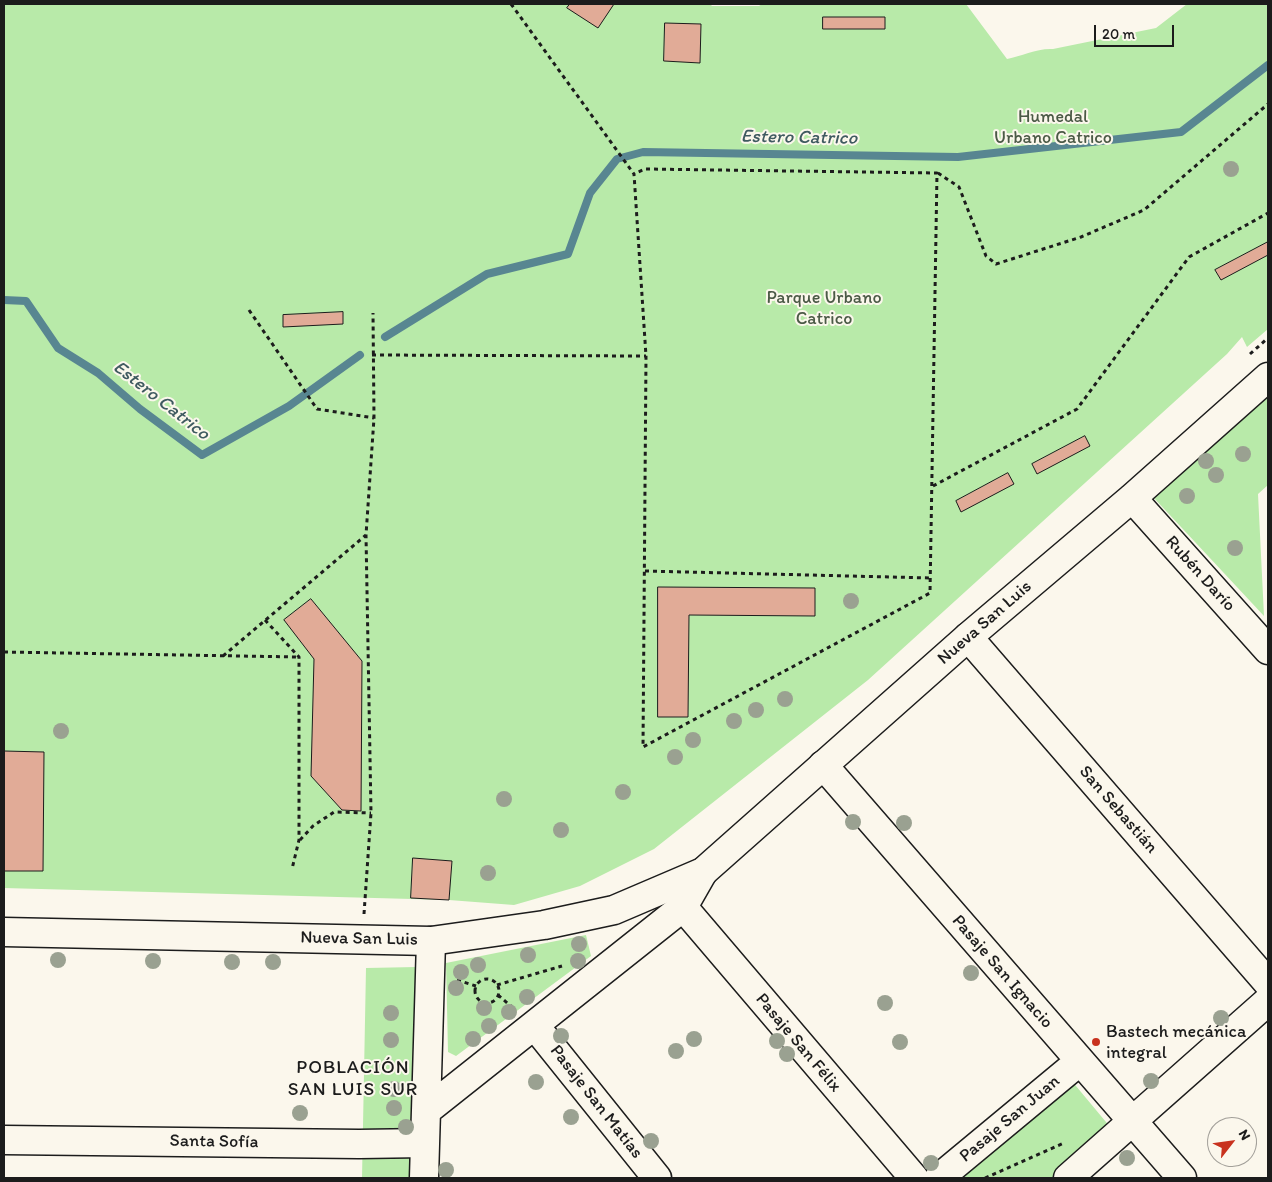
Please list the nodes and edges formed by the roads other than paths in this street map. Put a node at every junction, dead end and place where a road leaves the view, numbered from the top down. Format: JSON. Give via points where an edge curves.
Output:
{"nodes":[{"id":1,"x":1268,"y":376,"type":"edge"},
{"id":2,"x":1132,"y":498,"type":"junction"},
{"id":3,"x":968,"y":637,"type":"junction"},
{"id":4,"x":1268,"y":650,"type":"edge"},
{"id":5,"x":823,"y":765,"type":"junction"},
{"id":6,"x":703,"y":872,"type":"junction"},
{"id":7,"x":683,"y":907,"type":"junction"},
{"id":8,"x":4,"y":932,"type":"edge"},
{"id":9,"x":431,"y":941,"type":"junction"},
{"id":10,"x":1268,"y":983,"type":"edge"},
{"id":11,"x":1268,"y":1001,"type":"edge"},
{"id":12,"x":535,"y":1026,"type":"junction"},
{"id":13,"x":1080,"y":1061,"type":"junction"},
{"id":14,"x":426,"y":1111,"type":"junction"},
{"id":15,"x":1133,"y":1121,"type":"junction"},
{"id":16,"x":4,"y":1140,"type":"edge"},
{"id":17,"x":425,"y":1143,"type":"junction"},
{"id":18,"x":424,"y":1178,"type":"edge"},
{"id":19,"x":657,"y":1178,"type":"edge"},
{"id":20,"x":914,"y":1178,"type":"edge"},
{"id":21,"x":939,"y":1178,"type":"edge"},
{"id":22,"x":1068,"y":1178,"type":"edge"},
{"id":23,"x":1182,"y":1178,"type":"edge"}],
"edges":[{"from":1,"to":2,"type":"street","name":"Nueva San Luis"},
{"from":2,"to":3,"type":"street","name":"Nueva San Luis"},
{"from":2,"to":4,"type":"street","name":"Rubén Darío"},
{"from":3,"to":5,"type":"street","name":"Nueva San Luis"},
{"from":3,"to":10,"type":"street","name":"San Sebastián"},
{"from":5,"to":6,"type":"street","name":"Nueva San Luis"},
{"from":5,"to":13,"type":"street","name":"Pasaje San Ignacio"},
{"from":6,"to":7,"type":"street","name":"Nueva San Luis"},
{"from":6,"to":9,"type":"street","name":"Nueva San Luis","via":[[614,910],[544,925]]},
{"from":7,"to":12,"type":"street","name":"Nueva San Luis"},
{"from":7,"to":20,"type":"street","name":"Pasaje San Félix"},
{"from":8,"to":9,"type":"street","name":"Nueva San Luis"},
{"from":9,"to":14,"type":"street"},
{"from":11,"to":15,"type":"street"},
{"from":12,"to":14,"type":"street","name":"Nueva San Luis"},
{"from":12,"to":19,"type":"street","name":"Pasaje San Matías"},
{"from":13,"to":15,"type":"street","name":"Pasaje San Ignacio"},
{"from":13,"to":21,"type":"street","name":"Pasaje San Juan"},
{"from":14,"to":17,"type":"street"},
{"from":15,"to":22,"type":"street"},
{"from":15,"to":23,"type":"street","name":"Pasaje San Ignacio"},
{"from":16,"to":17,"type":"street","name":"Santa Sofía"},
{"from":17,"to":18,"type":"street"}]}
